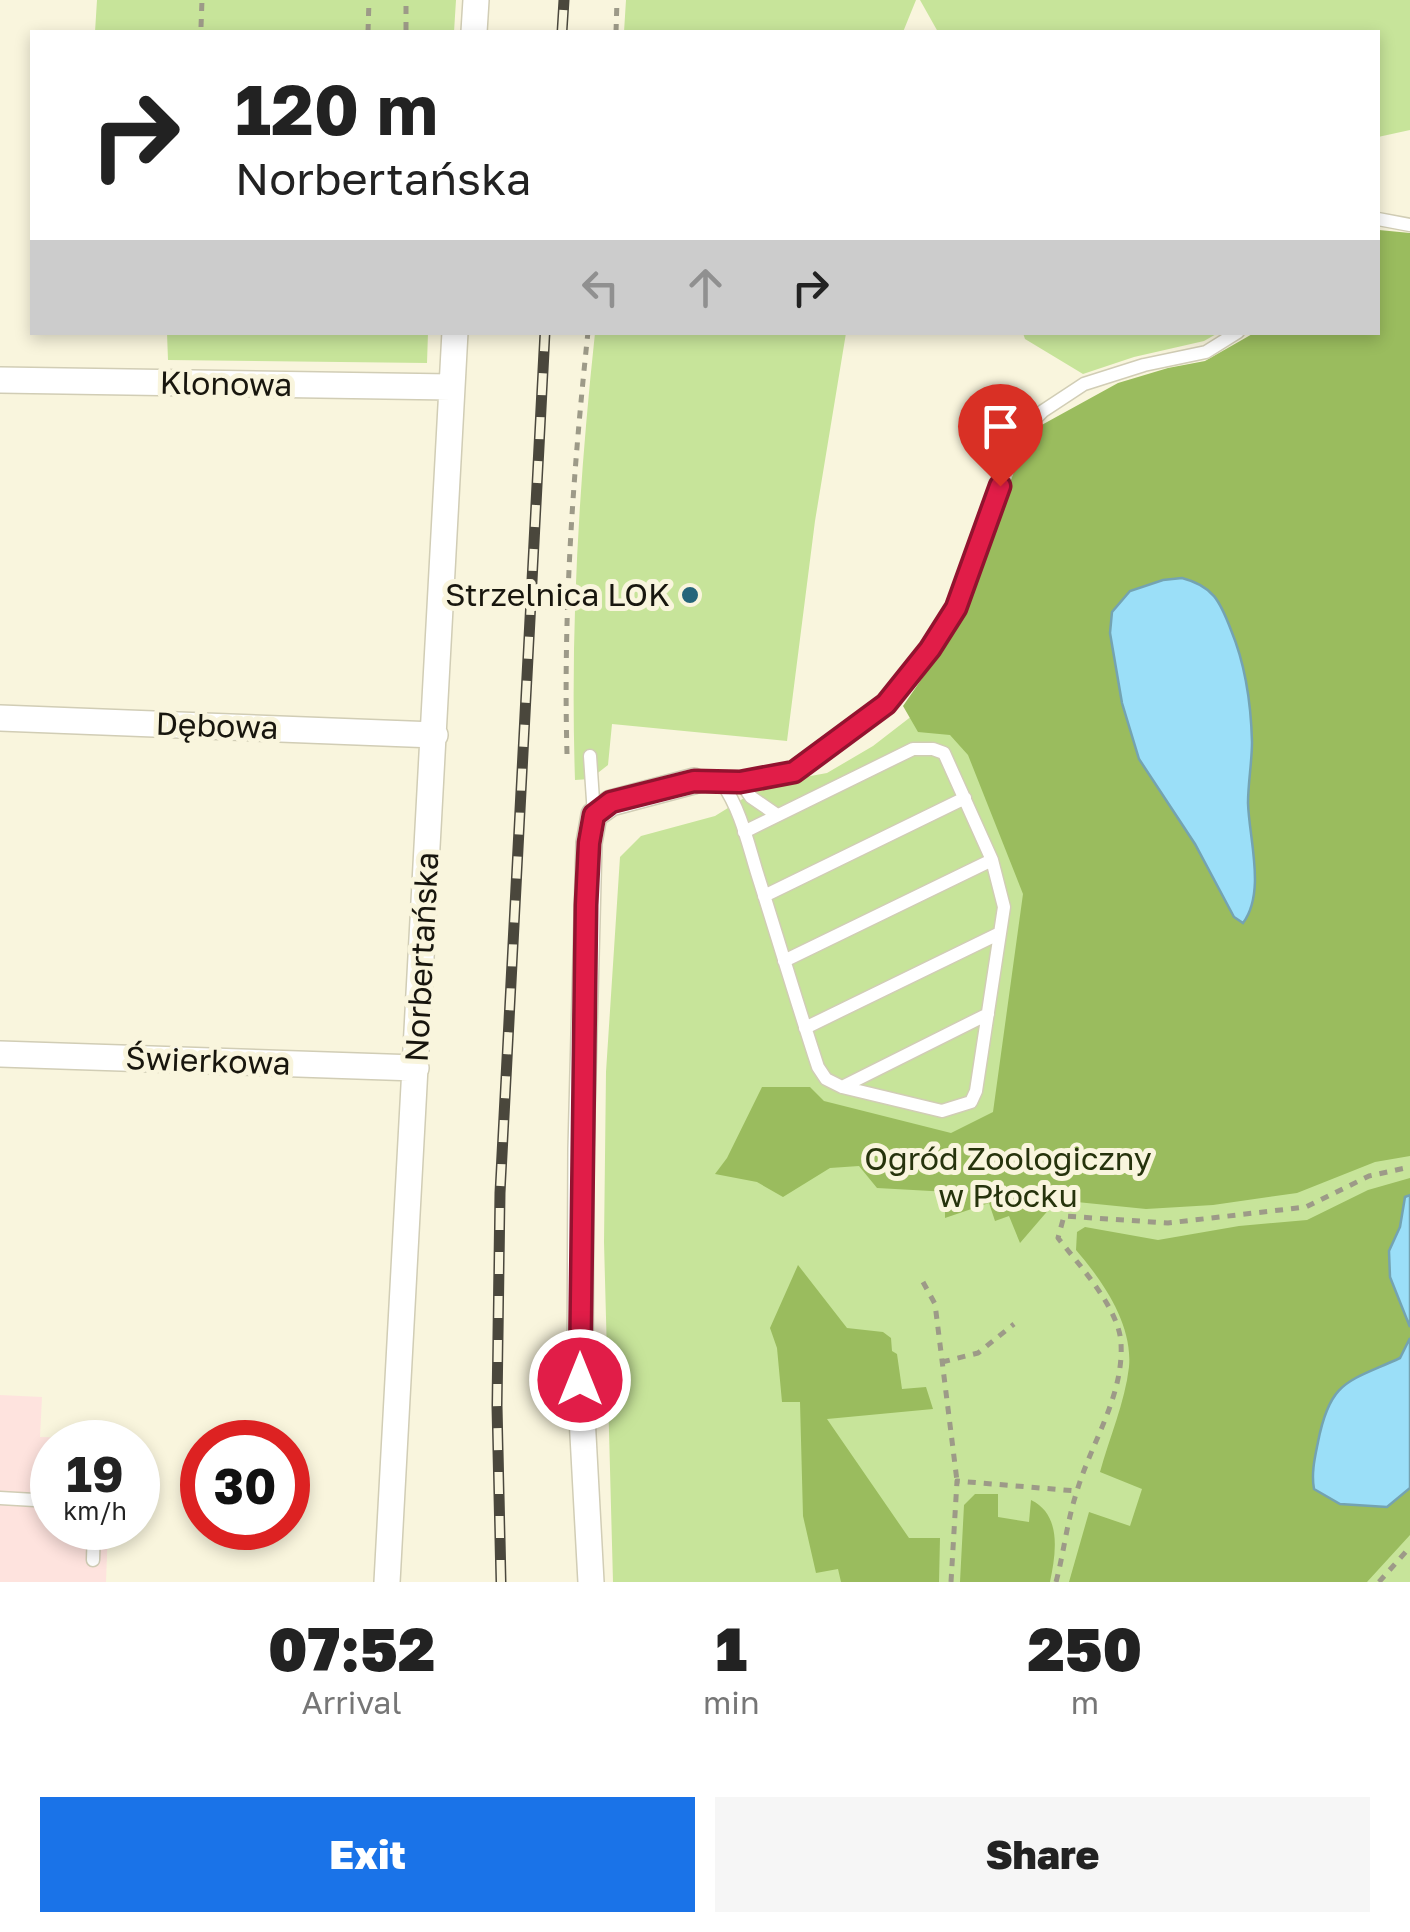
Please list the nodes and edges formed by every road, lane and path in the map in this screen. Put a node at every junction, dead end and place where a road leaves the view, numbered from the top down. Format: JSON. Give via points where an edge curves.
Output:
{"nodes":[{"id":1,"x":202,"y":0,"type":"edge"},
{"id":2,"x":368,"y":0,"type":"edge"},
{"id":3,"x":406,"y":0,"type":"edge"},
{"id":4,"x":476,"y":0,"type":"edge"},
{"id":5,"x":618,"y":0,"type":"edge"},
{"id":6,"x":201,"y":27,"type":"dead end"},
{"id":7,"x":368,"y":30,"type":"edge"},
{"id":8,"x":406,"y":30,"type":"edge"},
{"id":9,"x":474,"y":30,"type":"edge"},
{"id":10,"x":616,"y":30,"type":"edge"},
{"id":11,"x":1380,"y":219,"type":"edge"},
{"id":12,"x":1410,"y":225,"type":"edge"},
{"id":13,"x":455,"y":335,"type":"edge"},
{"id":14,"x":588,"y":335,"type":"edge"},
{"id":15,"x":1233,"y":335,"type":"edge"},
{"id":16,"x":0,"y":380,"type":"edge"},
{"id":17,"x":451,"y":388,"type":"junction"},
{"id":18,"x":0,"y":718,"type":"edge"},
{"id":19,"x":435,"y":735,"type":"junction"},
{"id":20,"x":567,"y":754,"type":"dead end"},
{"id":21,"x":590,"y":756,"type":"dead end"},
{"id":22,"x":694,"y":781,"type":"joint"},
{"id":23,"x":740,"y":782,"type":"junction"},
{"id":24,"x":722,"y":783,"type":"junction"},
{"id":25,"x":965,"y":798,"type":"junction"},
{"id":26,"x":594,"y":815,"type":"junction"},
{"id":27,"x":777,"y":816,"type":"junction"},
{"id":28,"x":744,"y":832,"type":"junction"},
{"id":29,"x":992,"y":860,"type":"junction"},
{"id":30,"x":764,"y":896,"type":"junction"},
{"id":31,"x":1000,"y":933,"type":"junction"},
{"id":32,"x":784,"y":961,"type":"junction"},
{"id":33,"x":988,"y":1014,"type":"junction"},
{"id":34,"x":805,"y":1028,"type":"junction"},
{"id":35,"x":0,"y":1054,"type":"edge"},
{"id":36,"x":416,"y":1068,"type":"junction"},
{"id":37,"x":842,"y":1087,"type":"junction"},
{"id":38,"x":1410,"y":1167,"type":"edge"},
{"id":39,"x":922,"y":1282,"type":"dead end"},
{"id":40,"x":1014,"y":1324,"type":"dead end"},
{"id":41,"x":942,"y":1362,"type":"junction"},
{"id":42,"x":956,"y":1482,"type":"junction"},
{"id":43,"x":1076,"y":1492,"type":"junction"},
{"id":44,"x":0,"y":1498,"type":"edge"},
{"id":45,"x":30,"y":1500,"type":"edge"},
{"id":46,"x":1410,"y":1547,"type":"edge"},
{"id":47,"x":93,"y":1550,"type":"edge"},
{"id":48,"x":93,"y":1560,"type":"dead end"},
{"id":49,"x":387,"y":1582,"type":"edge"},
{"id":50,"x":591,"y":1582,"type":"edge"},
{"id":51,"x":951,"y":1582,"type":"edge"},
{"id":52,"x":1056,"y":1582,"type":"edge"},
{"id":53,"x":1379,"y":1582,"type":"edge"}],
"edges":[{"from":1,"to":6,"type":"path"},
{"from":2,"to":7,"type":"path"},
{"from":3,"to":8,"type":"path"},
{"from":4,"to":9,"type":"street"},
{"from":5,"to":10,"type":"path"},
{"from":11,"to":12,"type":"lane"},
{"from":13,"to":17,"type":"street","name":"Norbertańska"},
{"from":14,"to":20,"type":"path","via":[[567,582]]},
{"from":15,"to":23,"type":"lane","via":[[1206,352],[1084,384],[1043,411],[1020,434],[956,608],[886,704],[794,772]]},
{"from":16,"to":17,"type":"street","name":"Klonowa"},
{"from":17,"to":19,"type":"street","name":"Norbertańska"},
{"from":18,"to":19,"type":"street","name":"Dębowa"},
{"from":19,"to":36,"type":"street","name":"Norbertańska"},
{"from":21,"to":26,"type":"lane"},
{"from":22,"to":24,"type":"lane"},
{"from":22,"to":26,"type":"street","via":[[611,802]]},
{"from":23,"to":24,"type":"lane"},
{"from":23,"to":27,"type":"lane"},
{"from":24,"to":28,"type":"lane"},
{"from":25,"to":27,"type":"lane","via":[[944,754],[922,748]]},
{"from":25,"to":29,"type":"lane"},
{"from":25,"to":30,"type":"lane"},
{"from":26,"to":50,"type":"street","via":[[580,1380]]},
{"from":27,"to":28,"type":"lane"},
{"from":28,"to":30,"type":"lane"},
{"from":29,"to":31,"type":"lane","via":[[1004,907]]},
{"from":29,"to":32,"type":"lane"},
{"from":30,"to":32,"type":"lane"},
{"from":31,"to":33,"type":"lane"},
{"from":31,"to":34,"type":"lane"},
{"from":32,"to":34,"type":"lane"},
{"from":33,"to":37,"type":"lane"},
{"from":33,"to":37,"type":"lane","via":[[976,1091],[961,1108],[942,1111]]},
{"from":34,"to":37,"type":"lane","via":[[818,1067]]},
{"from":35,"to":36,"type":"street","name":"Świerkowa"},
{"from":36,"to":49,"type":"street","name":"Norbertańska"},
{"from":38,"to":43,"type":"path","via":[[1369,1176],[1306,1208],[1168,1223],[1064,1216],[1058,1238],[1092,1280],[1121,1340],[1105,1422]]},
{"from":39,"to":41,"type":"path","via":[[935,1304]]},
{"from":40,"to":41,"type":"path","via":[[978,1354]]},
{"from":41,"to":42,"type":"path"},
{"from":42,"to":43,"type":"path"},
{"from":42,"to":51,"type":"path"},
{"from":43,"to":52,"type":"path"},
{"from":44,"to":45,"type":"lane"},
{"from":46,"to":53,"type":"path"},
{"from":47,"to":48,"type":"lane"}]}
